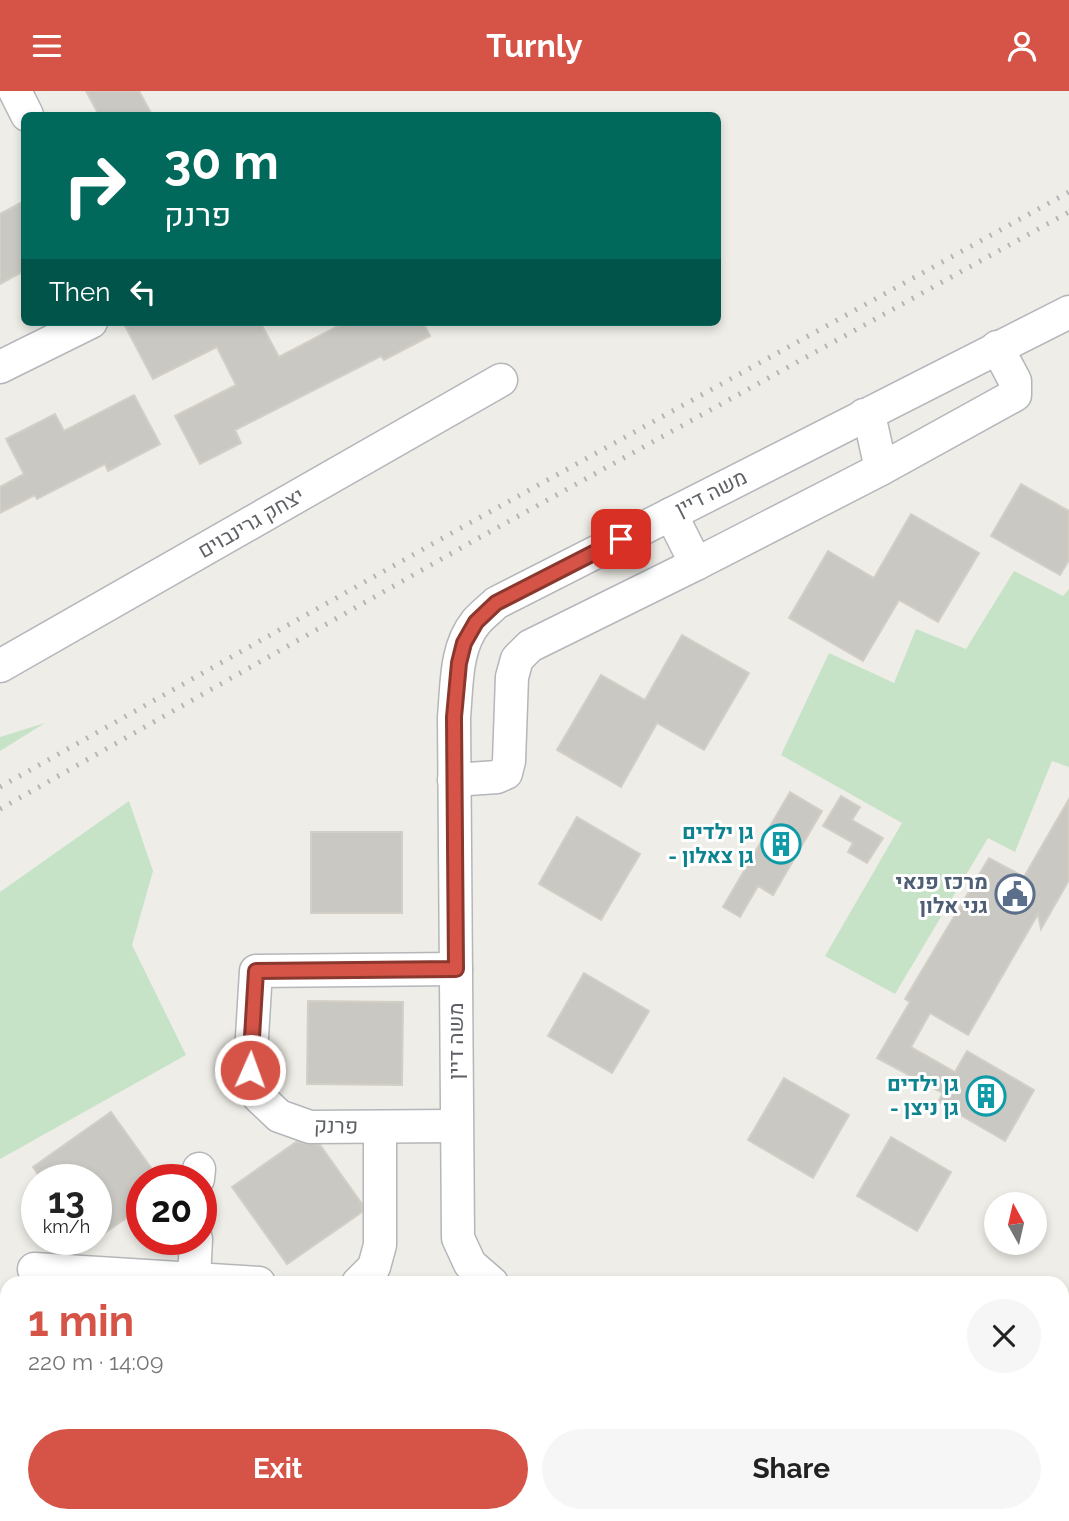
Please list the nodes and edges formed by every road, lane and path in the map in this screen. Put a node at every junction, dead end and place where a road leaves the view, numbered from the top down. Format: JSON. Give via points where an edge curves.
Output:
{"nodes":[{"id":1,"x":15,"y":91,"type":"edge"},
{"id":2,"x":26,"y":112,"type":"edge"},
{"id":3,"x":1069,"y":312,"type":"edge"},
{"id":4,"x":82,"y":326,"type":"edge"},
{"id":5,"x":997,"y":347,"type":"junction"},
{"id":6,"x":0,"y":367,"type":"edge"},
{"id":7,"x":501,"y":380,"type":"dead end"},
{"id":8,"x":864,"y":415,"type":"junction"},
{"id":9,"x":881,"y":469,"type":"junction"},
{"id":10,"x":671,"y":514,"type":"junction"},
{"id":11,"x":696,"y":563,"type":"junction"},
{"id":12,"x":0,"y":666,"type":"edge"},
{"id":13,"x":454,"y":780,"type":"junction"},
{"id":14,"x":456,"y":969,"type":"junction"},
{"id":15,"x":455,"y":1126,"type":"junction"},
{"id":16,"x":380,"y":1127,"type":"junction"},
{"id":17,"x":195,"y":1255,"type":"edge"},
{"id":18,"x":34,"y":1269,"type":"dead end"},
{"id":19,"x":146,"y":1276,"type":"edge"},
{"id":20,"x":194,"y":1276,"type":"edge"},
{"id":21,"x":365,"y":1276,"type":"edge"},
{"id":22,"x":484,"y":1276,"type":"edge"}],
"edges":[{"from":1,"to":2,"type":"street"},
{"from":3,"to":5,"type":"street","name":"משה דיין"},
{"from":4,"to":6,"type":"street"},
{"from":5,"to":8,"type":"street","name":"משה דיין"},
{"from":5,"to":9,"type":"street","via":[[1015,381],[1016,395]]},
{"from":7,"to":12,"type":"street","name":"יצחק גרינבוים"},
{"from":8,"to":9,"type":"street","via":[[872,428]]},
{"from":8,"to":10,"type":"street","name":"משה דיין"},
{"from":9,"to":11,"type":"street"},
{"from":10,"to":11,"type":"street"},
{"from":10,"to":13,"type":"street","name":"משה דיין","via":[[496,603],[476,622],[459,663]]},
{"from":11,"to":13,"type":"street","via":[[530,646],[517,659],[512,677],[506,773]]},
{"from":13,"to":14,"type":"street","name":"משה דיין"},
{"from":14,"to":15,"type":"street","name":"משה דיין"},
{"from":14,"to":16,"type":"street","name":"פרנק","via":[[256,971],[250,1070],[258,1095],[279,1116],[310,1127]]},
{"from":15,"to":16,"type":"street","name":"פרנק"},
{"from":15,"to":22,"type":"street","name":"משה דיין","via":[[458,1238],[470,1264]]},
{"from":16,"to":21,"type":"street","via":[[380,1245],[374,1268]]},
{"from":17,"to":20,"type":"street"},
{"from":18,"to":19,"type":"street"}]}
